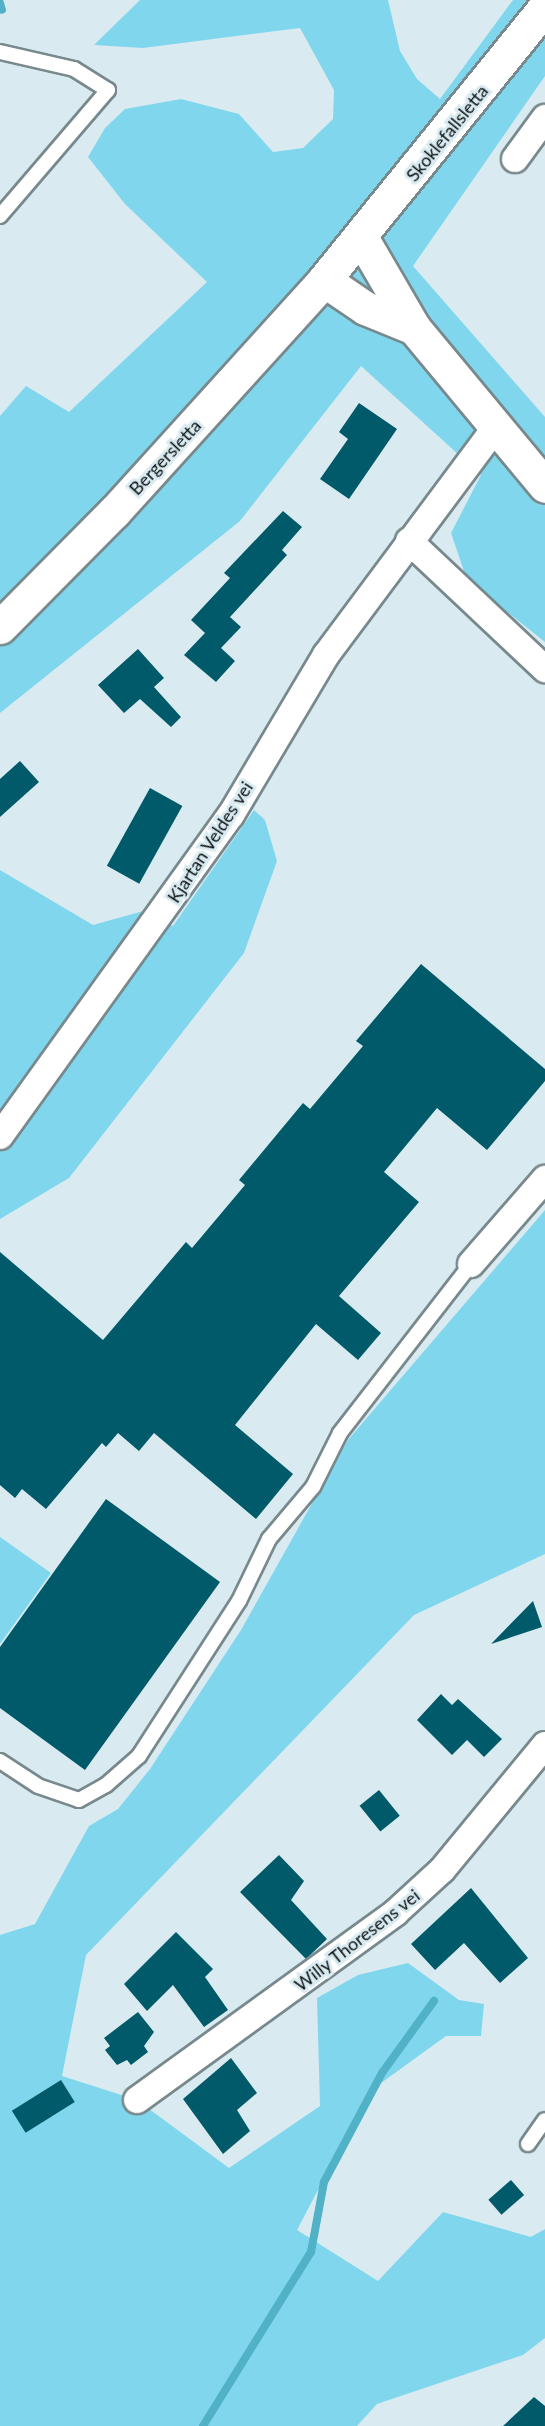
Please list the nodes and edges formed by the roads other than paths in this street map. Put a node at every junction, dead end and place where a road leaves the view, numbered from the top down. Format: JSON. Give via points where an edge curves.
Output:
{"nodes":[{"id":1,"x":545,"y":7,"type":"edge"},
{"id":2,"x":0,"y":52,"type":"edge"},
{"id":3,"x":545,"y":118,"type":"edge"},
{"id":4,"x":515,"y":159,"type":"dead end"},
{"id":5,"x":0,"y":216,"type":"edge"},
{"id":6,"x":343,"y":258,"type":"junction"},
{"id":7,"x":414,"y":328,"type":"junction"},
{"id":8,"x":495,"y":427,"type":"junction"},
{"id":9,"x":545,"y":486,"type":"edge"},
{"id":10,"x":409,"y":541,"type":"junction"},
{"id":11,"x":0,"y":627,"type":"edge"},
{"id":12,"x":545,"y":669,"type":"edge"},
{"id":13,"x":0,"y":1136,"type":"edge"},
{"id":14,"x":545,"y":1179,"type":"edge"},
{"id":15,"x":471,"y":1264,"type":"joint"},
{"id":16,"x":545,"y":1745,"type":"edge"},
{"id":17,"x":0,"y":1761,"type":"edge"},
{"id":18,"x":137,"y":2100,"type":"dead end"},
{"id":19,"x":545,"y":2120,"type":"edge"},
{"id":20,"x":528,"y":2144,"type":"dead end"}],
"edges":[{"from":1,"to":6,"type":"main road","name":"Skoklefallsletta"},
{"from":2,"to":5,"type":"lane","via":[[74,69],[108,90]]},
{"from":3,"to":4,"type":"street"},
{"from":6,"to":7,"type":"main road"},
{"from":6,"to":7,"type":"main road","via":[[365,308]]},
{"from":6,"to":11,"type":"main road","name":"Bergersletta","via":[[121,505]]},
{"from":7,"to":8,"type":"main road"},
{"from":8,"to":9,"type":"main road"},
{"from":8,"to":10,"type":"street","name":"Kjartan Veldes vei"},
{"from":10,"to":12,"type":"street"},
{"from":10,"to":13,"type":"street","name":"Kjartan Veldes vei","via":[[326,655],[192,872]]},
{"from":14,"to":15,"type":"street"},
{"from":15,"to":17,"type":"lane","via":[[340,1433],[313,1487],[269,1539],[239,1601],[139,1756],[106,1785],[79,1800],[38,1786]]},
{"from":16,"to":18,"type":"street","name":"Willy Thoresens vei","via":[[455,1855],[404,1906]]},
{"from":19,"to":20,"type":"lane"}]}
